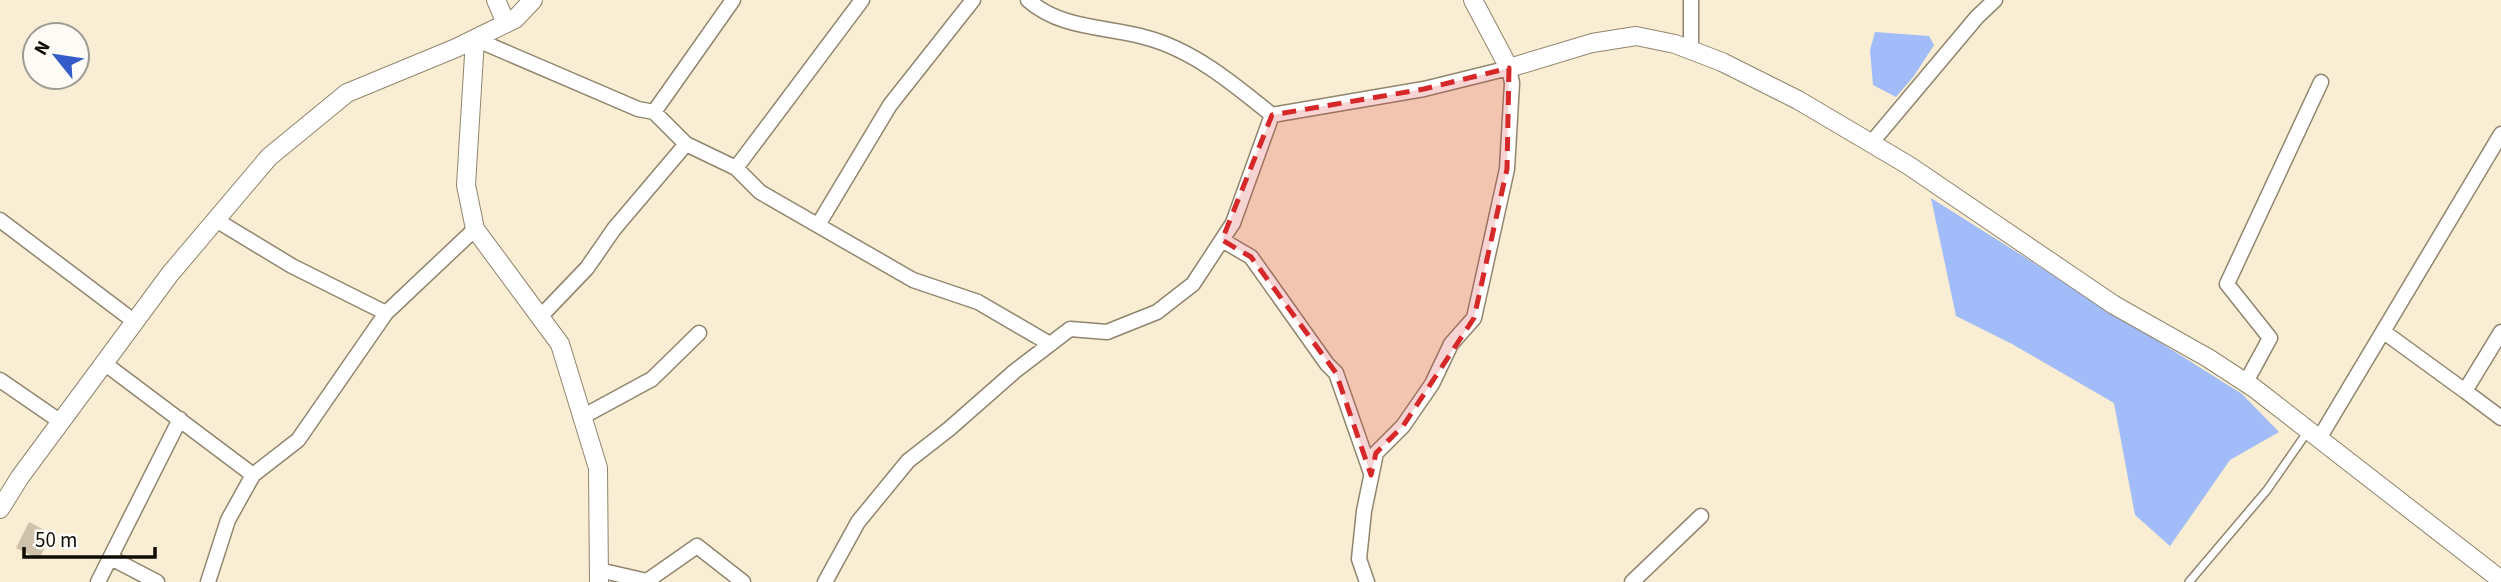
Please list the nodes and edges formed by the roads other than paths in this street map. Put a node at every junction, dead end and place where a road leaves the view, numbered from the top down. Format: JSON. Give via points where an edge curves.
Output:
{"nodes":[{"id":1,"x":496,"y":0,"type":"edge"},
{"id":2,"x":533,"y":0,"type":"edge"},
{"id":3,"x":733,"y":0,"type":"edge"},
{"id":4,"x":862,"y":0,"type":"edge"},
{"id":5,"x":973,"y":0,"type":"edge"},
{"id":6,"x":1028,"y":0,"type":"edge"},
{"id":7,"x":1473,"y":0,"type":"edge"},
{"id":8,"x":1691,"y":0,"type":"edge"},
{"id":9,"x":1995,"y":0,"type":"edge"},
{"id":10,"x":506,"y":23,"type":"junction"},
{"id":11,"x":475,"y":39,"type":"junction"},
{"id":12,"x":1691,"y":50,"type":"junction"},
{"id":13,"x":1509,"y":68,"type":"junction"},
{"id":14,"x":2321,"y":82,"type":"dead end"},
{"id":15,"x":654,"y":112,"type":"junction"},
{"id":16,"x":1272,"y":115,"type":"junction"},
{"id":17,"x":2501,"y":134,"type":"edge"},
{"id":18,"x":1872,"y":142,"type":"junction"},
{"id":19,"x":686,"y":144,"type":"junction"},
{"id":20,"x":736,"y":168,"type":"junction"},
{"id":21,"x":216,"y":220,"type":"junction"},
{"id":22,"x":2,"y":224,"type":"edge"},
{"id":23,"x":817,"y":225,"type":"junction"},
{"id":24,"x":475,"y":229,"type":"junction"},
{"id":25,"x":1222,"y":240,"type":"junction"},
{"id":26,"x":386,"y":313,"type":"junction"},
{"id":27,"x":540,"y":317,"type":"junction"},
{"id":28,"x":135,"y":322,"type":"junction"},
{"id":29,"x":2384,"y":332,"type":"junction"},
{"id":30,"x":2501,"y":332,"type":"edge"},
{"id":31,"x":699,"y":333,"type":"dead end"},
{"id":32,"x":1050,"y":344,"type":"junction"},
{"id":33,"x":104,"y":363,"type":"junction"},
{"id":34,"x":0,"y":380,"type":"edge"},
{"id":35,"x":2246,"y":382,"type":"junction"},
{"id":36,"x":2465,"y":391,"type":"junction"},
{"id":37,"x":582,"y":417,"type":"junction"},
{"id":38,"x":2501,"y":418,"type":"edge"},
{"id":39,"x":180,"y":419,"type":"junction"},
{"id":40,"x":61,"y":422,"type":"junction"},
{"id":41,"x":2315,"y":433,"type":"junction"},
{"id":42,"x":253,"y":475,"type":"junction"},
{"id":43,"x":1371,"y":475,"type":"junction"},
{"id":44,"x":3,"y":497,"type":"edge"},
{"id":45,"x":1701,"y":516,"type":"dead end"},
{"id":46,"x":111,"y":558,"type":"junction"},
{"id":47,"x":599,"y":576,"type":"edge"},
{"id":48,"x":2501,"y":580,"type":"edge"},
{"id":49,"x":98,"y":582,"type":"edge"},
{"id":50,"x":157,"y":582,"type":"edge"},
{"id":51,"x":208,"y":582,"type":"edge"},
{"id":52,"x":743,"y":582,"type":"edge"},
{"id":53,"x":825,"y":582,"type":"edge"},
{"id":54,"x":1367,"y":582,"type":"edge"},
{"id":55,"x":1632,"y":582,"type":"edge"},
{"id":56,"x":2189,"y":582,"type":"edge"}],
"edges":[{"from":1,"to":10,"type":"street"},
{"from":2,"to":10,"type":"street"},
{"from":3,"to":15,"type":"street"},
{"from":4,"to":20,"type":"street"},
{"from":5,"to":23,"type":"street","via":[[890,105]]},
{"from":6,"to":16,"type":"street","via":[[1043,13],[1082,26],[1145,37],[1183,51]]},
{"from":7,"to":13,"type":"street"},
{"from":8,"to":12,"type":"street"},
{"from":9,"to":18,"type":"street"},
{"from":10,"to":11,"type":"street"},
{"from":11,"to":15,"type":"street"},
{"from":11,"to":21,"type":"street","via":[[346,93],[269,157]]},
{"from":11,"to":24,"type":"street","via":[[466,185]]},
{"from":12,"to":13,"type":"street","via":[[1636,36],[1592,43]]},
{"from":12,"to":18,"type":"street","via":[[1798,100]]},
{"from":13,"to":16,"type":"street","via":[[1424,89]]},
{"from":13,"to":43,"type":"street","via":[[1507,169],[1474,317],[1451,344],[1432,384],[1403,426],[1376,453]]},
{"from":14,"to":35,"type":"street","via":[[2227,284],[2270,338]]},
{"from":15,"to":19,"type":"street"},
{"from":16,"to":25,"type":"street","via":[[1233,223]]},
{"from":17,"to":29,"type":"street"},
{"from":18,"to":35,"type":"street","via":[[2114,305]]},
{"from":19,"to":20,"type":"street"},
{"from":19,"to":27,"type":"street","via":[[587,268]]},
{"from":20,"to":23,"type":"street","via":[[760,192]]},
{"from":21,"to":26,"type":"street","via":[[292,266]]},
{"from":21,"to":28,"type":"street"},
{"from":22,"to":28,"type":"street"},
{"from":23,"to":32,"type":"street","via":[[913,280],[978,303]]},
{"from":24,"to":26,"type":"street"},
{"from":24,"to":27,"type":"street"},
{"from":25,"to":32,"type":"street","via":[[1193,284],[1157,312],[1107,332],[1070,329]]},
{"from":25,"to":43,"type":"street","via":[[1251,257],[1336,373]]},
{"from":26,"to":42,"type":"street","via":[[298,440]]},
{"from":27,"to":37,"type":"street","via":[[560,344]]},
{"from":28,"to":33,"type":"street"},
{"from":29,"to":36,"type":"street"},
{"from":29,"to":41,"type":"street"},
{"from":30,"to":36,"type":"street"},
{"from":31,"to":37,"type":"street","via":[[652,379]]},
{"from":32,"to":53,"type":"street","via":[[908,461],[858,522]]},
{"from":33,"to":39,"type":"street"},
{"from":33,"to":40,"type":"street"},
{"from":34,"to":40,"type":"street"},
{"from":35,"to":41,"type":"street"},
{"from":36,"to":38,"type":"street"},
{"from":37,"to":47,"type":"street","via":[[598,468]]},
{"from":39,"to":42,"type":"street"},
{"from":39,"to":46,"type":"street"},
{"from":40,"to":44,"type":"street"},
{"from":41,"to":48,"type":"street"},
{"from":41,"to":56,"type":"lane"},
{"from":42,"to":51,"type":"street","via":[[228,520]]},
{"from":43,"to":54,"type":"street","via":[[1359,559]]},
{"from":45,"to":55,"type":"street"},
{"from":46,"to":49,"type":"street"},
{"from":46,"to":50,"type":"street"},
{"from":47,"to":52,"type":"street","via":[[647,581],[697,546]]}]}
